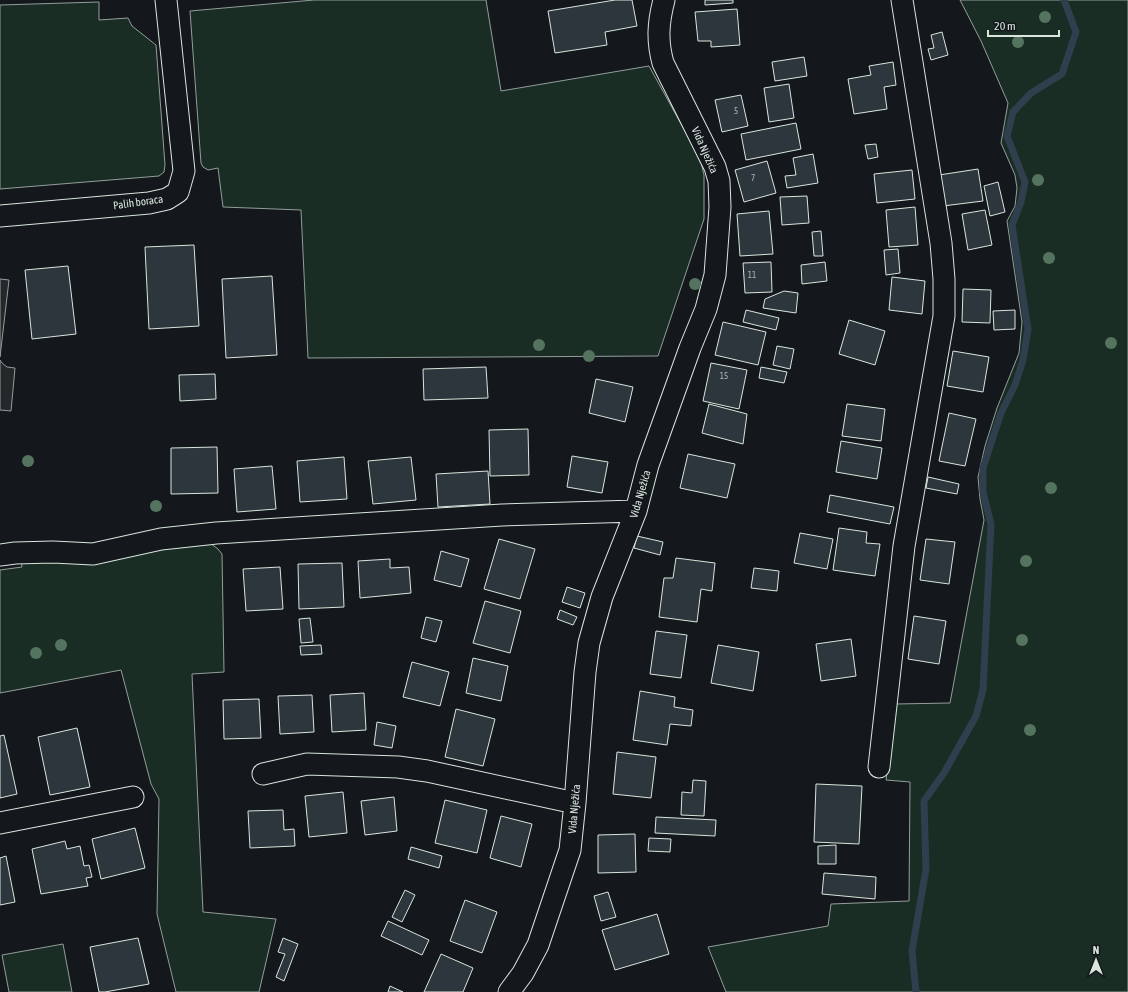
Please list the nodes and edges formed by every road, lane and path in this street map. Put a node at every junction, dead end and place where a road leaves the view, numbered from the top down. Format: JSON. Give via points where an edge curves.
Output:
{"nodes":[{"id":1,"x":166,"y":0,"type":"edge"},
{"id":2,"x":664,"y":0,"type":"edge"},
{"id":3,"x":902,"y":0,"type":"edge"},
{"id":4,"x":0,"y":216,"type":"edge"},
{"id":5,"x":636,"y":511,"type":"junction"},
{"id":6,"x":0,"y":555,"type":"edge"},
{"id":7,"x":879,"y":767,"type":"dead end"},
{"id":8,"x":263,"y":774,"type":"dead end"},
{"id":9,"x":133,"y":797,"type":"dead end"},
{"id":10,"x":575,"y":803,"type":"junction"},
{"id":11,"x":0,"y":823,"type":"edge"},
{"id":12,"x":509,"y":992,"type":"edge"}],
"edges":[{"from":1,"to":4,"type":"street","name":"Palih boraca","via":[[184,171],[178,192],[167,199],[149,202]]},
{"from":2,"to":5,"type":"street","name":"Vida Nježića","via":[[660,15],[659,50],[663,64],[715,167],[719,181],[720,207],[715,275],[706,309],[648,465]]},
{"from":3,"to":7,"type":"street","via":[[941,243],[944,316],[904,546]]},
{"from":5,"to":6,"type":"street","via":[[502,515],[216,533],[160,539],[93,554],[53,552]]},
{"from":5,"to":10,"type":"street","name":"Vida Nježića","via":[[602,597],[589,643]]},
{"from":8,"to":10,"type":"street","via":[[307,764],[398,767]]},
{"from":9,"to":11,"type":"street"},
{"from":10,"to":12,"type":"street","name":"Vida Nježića","via":[[570,850],[538,945]]}]}
